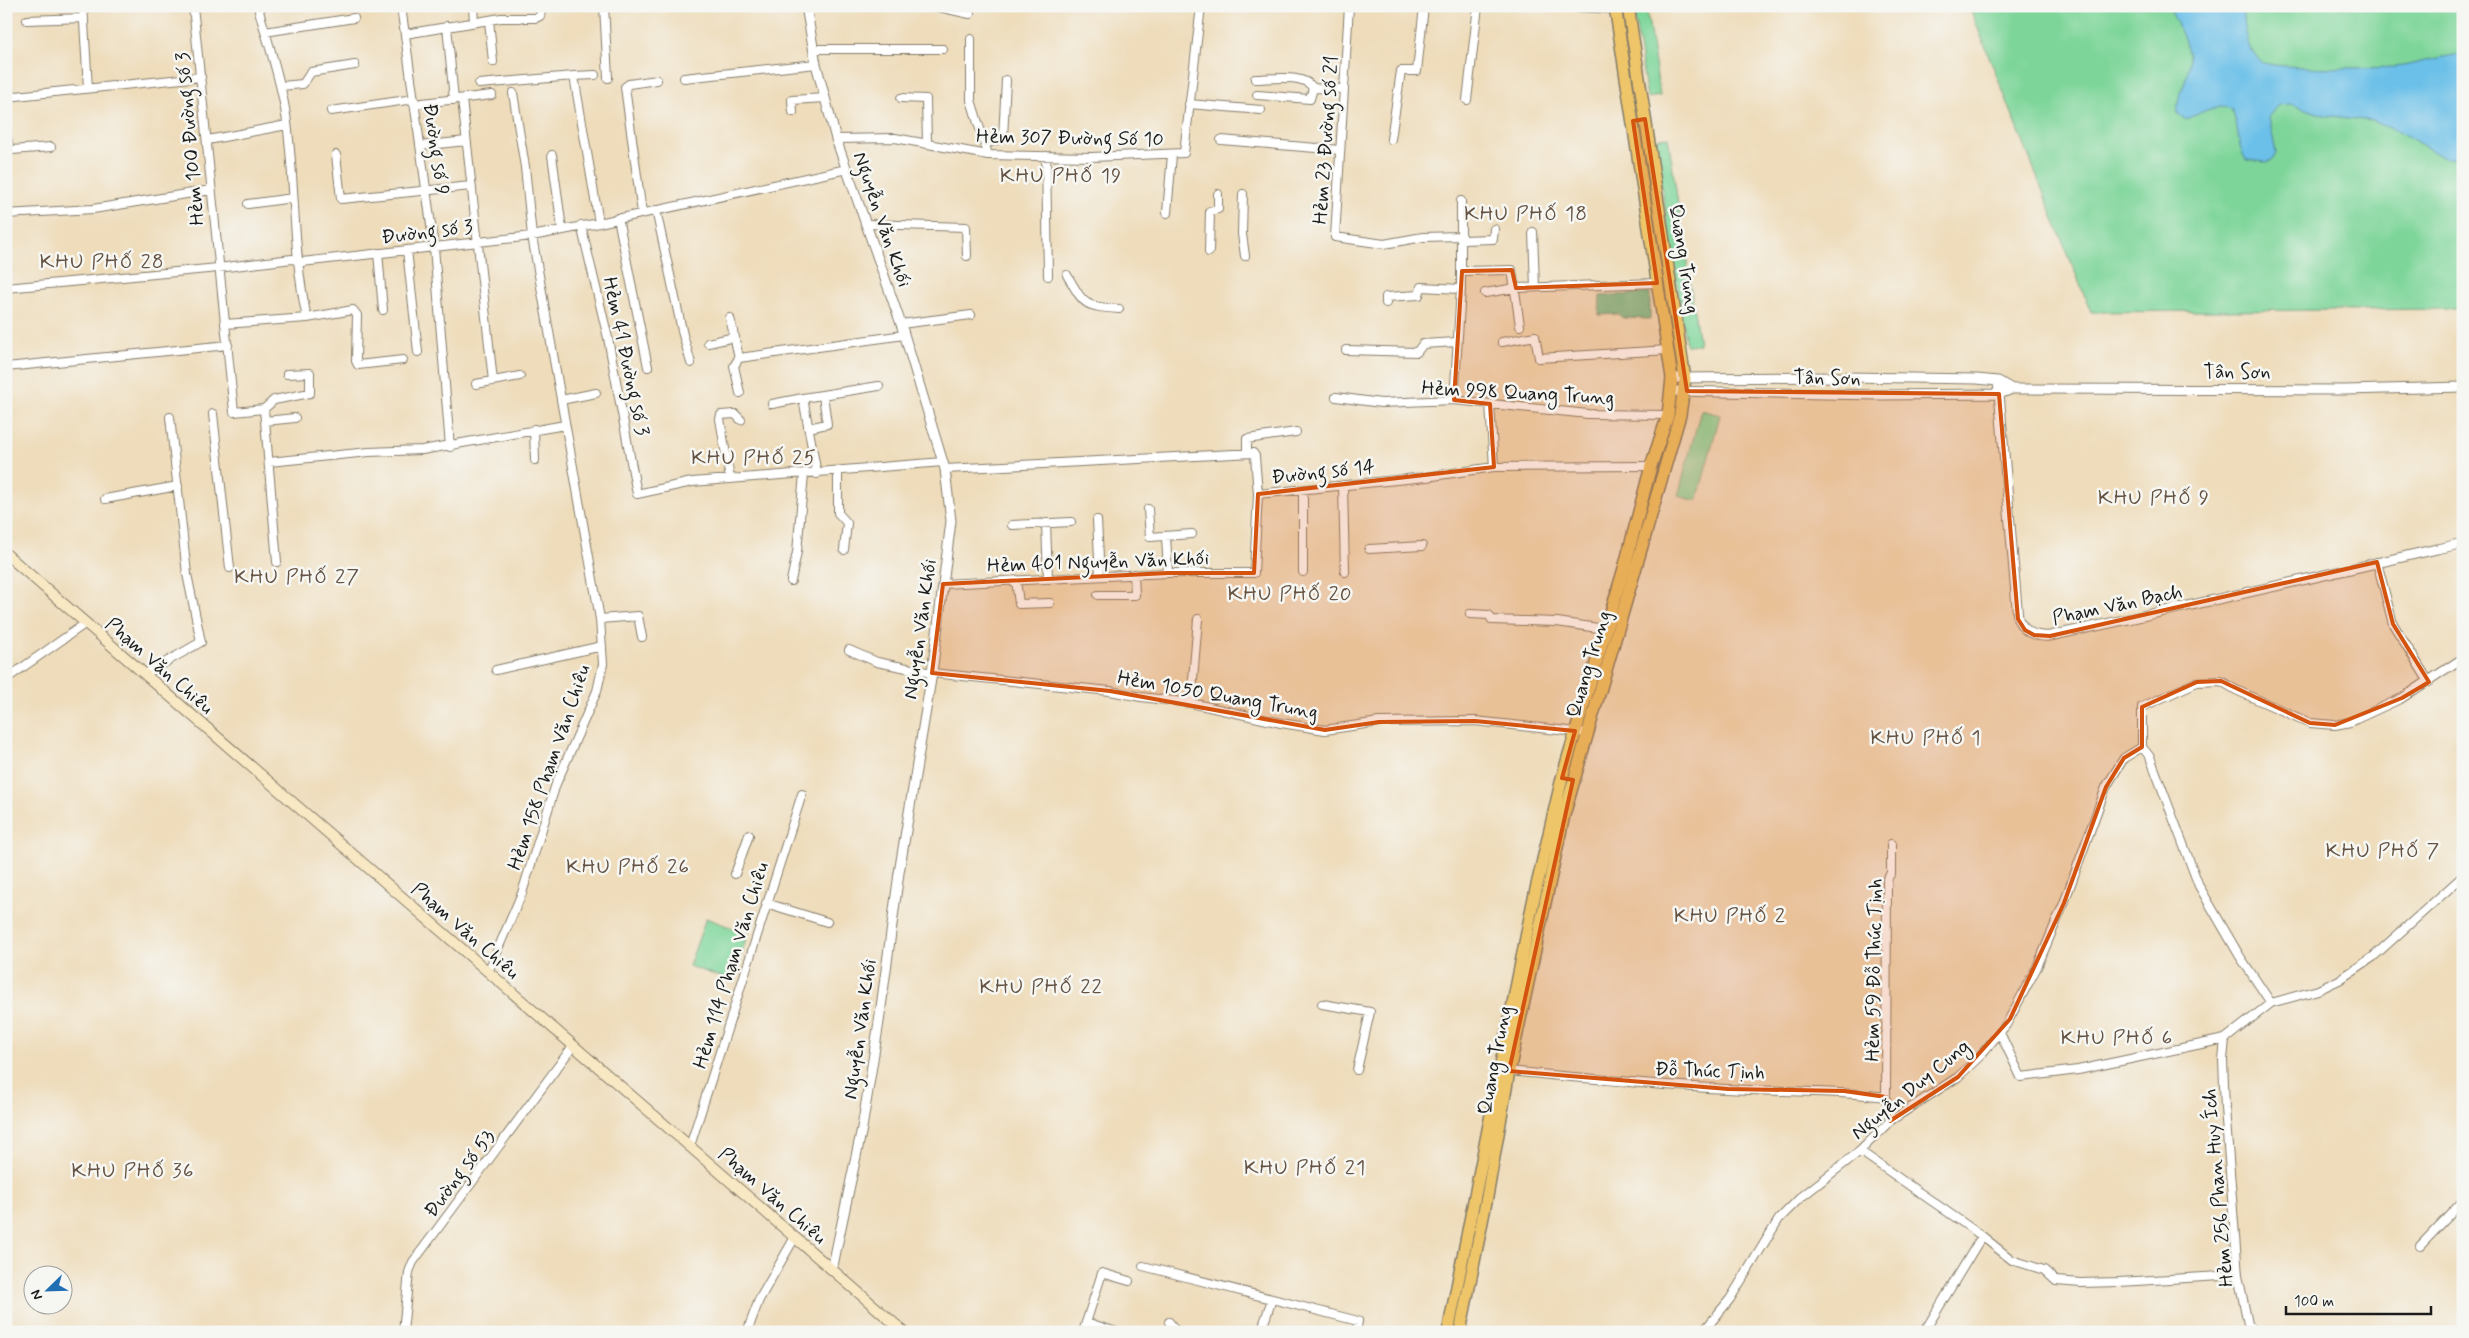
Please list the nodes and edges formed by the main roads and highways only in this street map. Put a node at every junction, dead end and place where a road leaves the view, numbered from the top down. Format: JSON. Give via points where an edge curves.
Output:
{"nodes":[{"id":1,"x":1616,"y":7,"type":"edge"},
{"id":2,"x":1628,"y":8,"type":"edge"},
{"id":3,"x":1645,"y":119,"type":"junction"},
{"id":4,"x":1633,"y":121,"type":"junction"},
{"id":5,"x":6,"y":554,"type":"edge"},
{"id":6,"x":1567,"y":779,"type":"junction"},
{"id":7,"x":1492,"y":1142,"type":"junction"},
{"id":8,"x":904,"y":1332,"type":"edge"},
{"id":9,"x":1448,"y":1332,"type":"edge"},
{"id":10,"x":1460,"y":1332,"type":"edge"}],
"edges":[{"from":1,"to":2,"type":"main road"},
{"from":1,"to":4,"type":"main road","name":"Quang Trung"},
{"from":2,"to":3,"type":"main road","name":"Quang Trung"},
{"from":3,"to":4,"type":"main road"},
{"from":3,"to":6,"type":"main road","name":"Quang Trung","via":[[1685,379],[1680,416],[1664,475],[1587,733]]},
{"from":4,"to":6,"type":"main road","name":"Quang Trung","via":[[1672,378],[1671,391],[1668,415],[1575,731]]},
{"from":5,"to":8,"type":"main road","name":"Phạm Văn Chiêu"},
{"from":6,"to":7,"type":"main road","name":"Quang Trung"},
{"from":6,"to":7,"type":"main road","name":"Quang Trung","via":[[1533,902]]},
{"from":7,"to":9,"type":"main road","name":"Quang Trung"},
{"from":7,"to":10,"type":"main road","name":"Quang Trung"}]}
